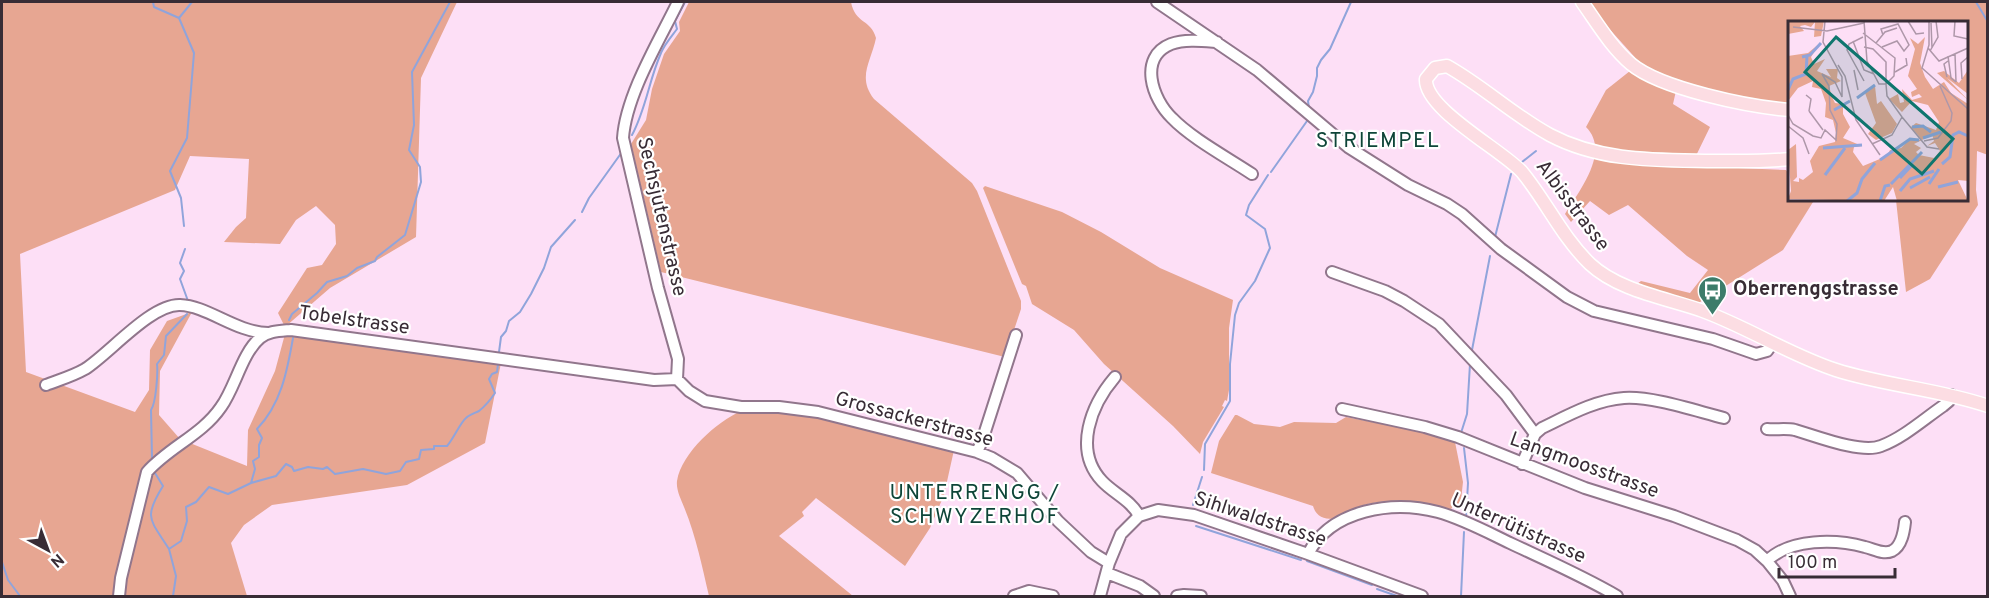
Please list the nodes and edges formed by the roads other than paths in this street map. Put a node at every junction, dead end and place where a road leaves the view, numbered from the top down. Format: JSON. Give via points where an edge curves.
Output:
{"nodes":[{"id":1,"x":678,"y":2,"type":"edge"},
{"id":2,"x":1157,"y":2,"type":"edge"},
{"id":3,"x":1582,"y":2,"type":"edge"},
{"id":4,"x":1218,"y":42,"type":"junction"},
{"id":5,"x":1788,"y":110,"type":"edge"},
{"id":6,"x":1788,"y":159,"type":"edge"},
{"id":7,"x":1252,"y":174,"type":"dead end"},
{"id":8,"x":1332,"y":272,"type":"dead end"},
{"id":9,"x":241,"y":328,"type":"junction"},
{"id":10,"x":268,"y":333,"type":"junction"},
{"id":11,"x":1016,"y":336,"type":"dead end"},
{"id":12,"x":1772,"y":344,"type":"junction"},
{"id":13,"x":249,"y":354,"type":"junction"},
{"id":14,"x":1115,"y":377,"type":"dead end"},
{"id":15,"x":677,"y":379,"type":"junction"},
{"id":16,"x":46,"y":385,"type":"dead end"},
{"id":17,"x":1951,"y":395,"type":"junction"},
{"id":18,"x":1988,"y":406,"type":"edge"},
{"id":19,"x":1342,"y":409,"type":"dead end"},
{"id":20,"x":1724,"y":418,"type":"dead end"},
{"id":21,"x":1767,"y":429,"type":"dead end"},
{"id":22,"x":1535,"y":434,"type":"junction"},
{"id":23,"x":976,"y":452,"type":"junction"},
{"id":24,"x":1522,"y":464,"type":"junction"},
{"id":25,"x":1139,"y":516,"type":"junction"},
{"id":26,"x":1905,"y":522,"type":"dead end"},
{"id":27,"x":1308,"y":554,"type":"junction"},
{"id":28,"x":1767,"y":561,"type":"junction"},
{"id":29,"x":1108,"y":568,"type":"junction"},
{"id":30,"x":119,"y":597,"type":"edge"},
{"id":31,"x":1014,"y":597,"type":"edge"},
{"id":32,"x":1053,"y":597,"type":"edge"},
{"id":33,"x":1100,"y":597,"type":"edge"},
{"id":34,"x":1154,"y":597,"type":"edge"},
{"id":35,"x":1177,"y":597,"type":"edge"},
{"id":36,"x":1201,"y":597,"type":"edge"},
{"id":37,"x":1422,"y":597,"type":"edge"},
{"id":38,"x":1617,"y":597,"type":"edge"},
{"id":39,"x":1790,"y":597,"type":"edge"}],
"edges":[{"from":1,"to":15,"type":"street","name":"Sechsjutenstrasse","via":[[631,101],[624,138],[678,359]]},
{"from":2,"to":4,"type":"street"},
{"from":3,"to":5,"type":"main road","via":[[1617,50],[1638,69],[1702,93]]},
{"from":4,"to":7,"type":"street","via":[[1178,42],[1161,50],[1151,66],[1152,84],[1172,119]]},
{"from":4,"to":12,"type":"street","via":[[1348,147],[1462,214],[1501,249],[1567,297],[1594,311],[1713,339],[1756,354],[1767,351]]},
{"from":6,"to":12,"type":"main road","name":"Albisstrasse","via":[[1648,160],[1604,154],[1551,135],[1447,66],[1435,68],[1426,79],[1428,90],[1444,109],[1515,164],[1578,252],[1599,272],[1712,315]]},
{"from":8,"to":22,"type":"street","via":[[1385,291],[1439,324],[1506,395]]},
{"from":9,"to":10,"type":"street","name":"Tobelstrasse"},
{"from":9,"to":13,"type":"street","via":[[249,343]]},
{"from":9,"to":16,"type":"street","name":"Tobelstrasse","via":[[192,307],[166,307],[86,368]]},
{"from":10,"to":13,"type":"street"},
{"from":10,"to":15,"type":"street","name":"Tobelstrasse","via":[[291,330],[654,380]]},
{"from":11,"to":23,"type":"street"},
{"from":12,"to":17,"type":"main road","name":"Albisstrasse","via":[[1850,374]]},
{"from":13,"to":30,"type":"street","via":[[221,407],[206,425],[147,472]]},
{"from":14,"to":25,"type":"street","via":[[1096,406],[1086,452],[1093,470]]},
{"from":15,"to":23,"type":"street","name":"Grossackerstrasse","via":[[705,401],[818,412]]},
{"from":17,"to":18,"type":"main road","name":"Albisstrasse"},
{"from":17,"to":21,"type":"street","via":[[1944,406],[1897,437],[1870,448],[1791,429]]},
{"from":19,"to":24,"type":"street","name":"Langmoosstrasse","via":[[1458,437]]},
{"from":20,"to":22,"type":"street","via":[[1625,398],[1588,407]]},
{"from":22,"to":24,"type":"street"},
{"from":23,"to":29,"type":"street","name":"Grossackerstrasse","via":[[1017,472],[1058,521]]},
{"from":24,"to":28,"type":"street","name":"Langmoosstrasse","via":[[1737,540]]},
{"from":25,"to":27,"type":"street","name":"Sihlwaldstrasse","via":[[1158,510],[1194,515]]},
{"from":25,"to":29,"type":"street","via":[[1121,534]]},
{"from":26,"to":28,"type":"street","via":[[1903,535],[1891,552],[1822,542],[1779,551]]},
{"from":27,"to":37,"type":"street","name":"Sihlwaldstrasse"},
{"from":27,"to":38,"type":"street","name":"Unterrütistrasse","via":[[1321,533],[1343,520],[1386,508],[1409,507],[1463,521]]},
{"from":28,"to":39,"type":"street","name":"Langmoosstrasse"},
{"from":29,"to":33,"type":"street"},
{"from":29,"to":34,"type":"street","name":"Grossackerstrasse"},
{"from":31,"to":32,"type":"street","via":[[1029,591]]},
{"from":35,"to":36,"type":"street"}]}
